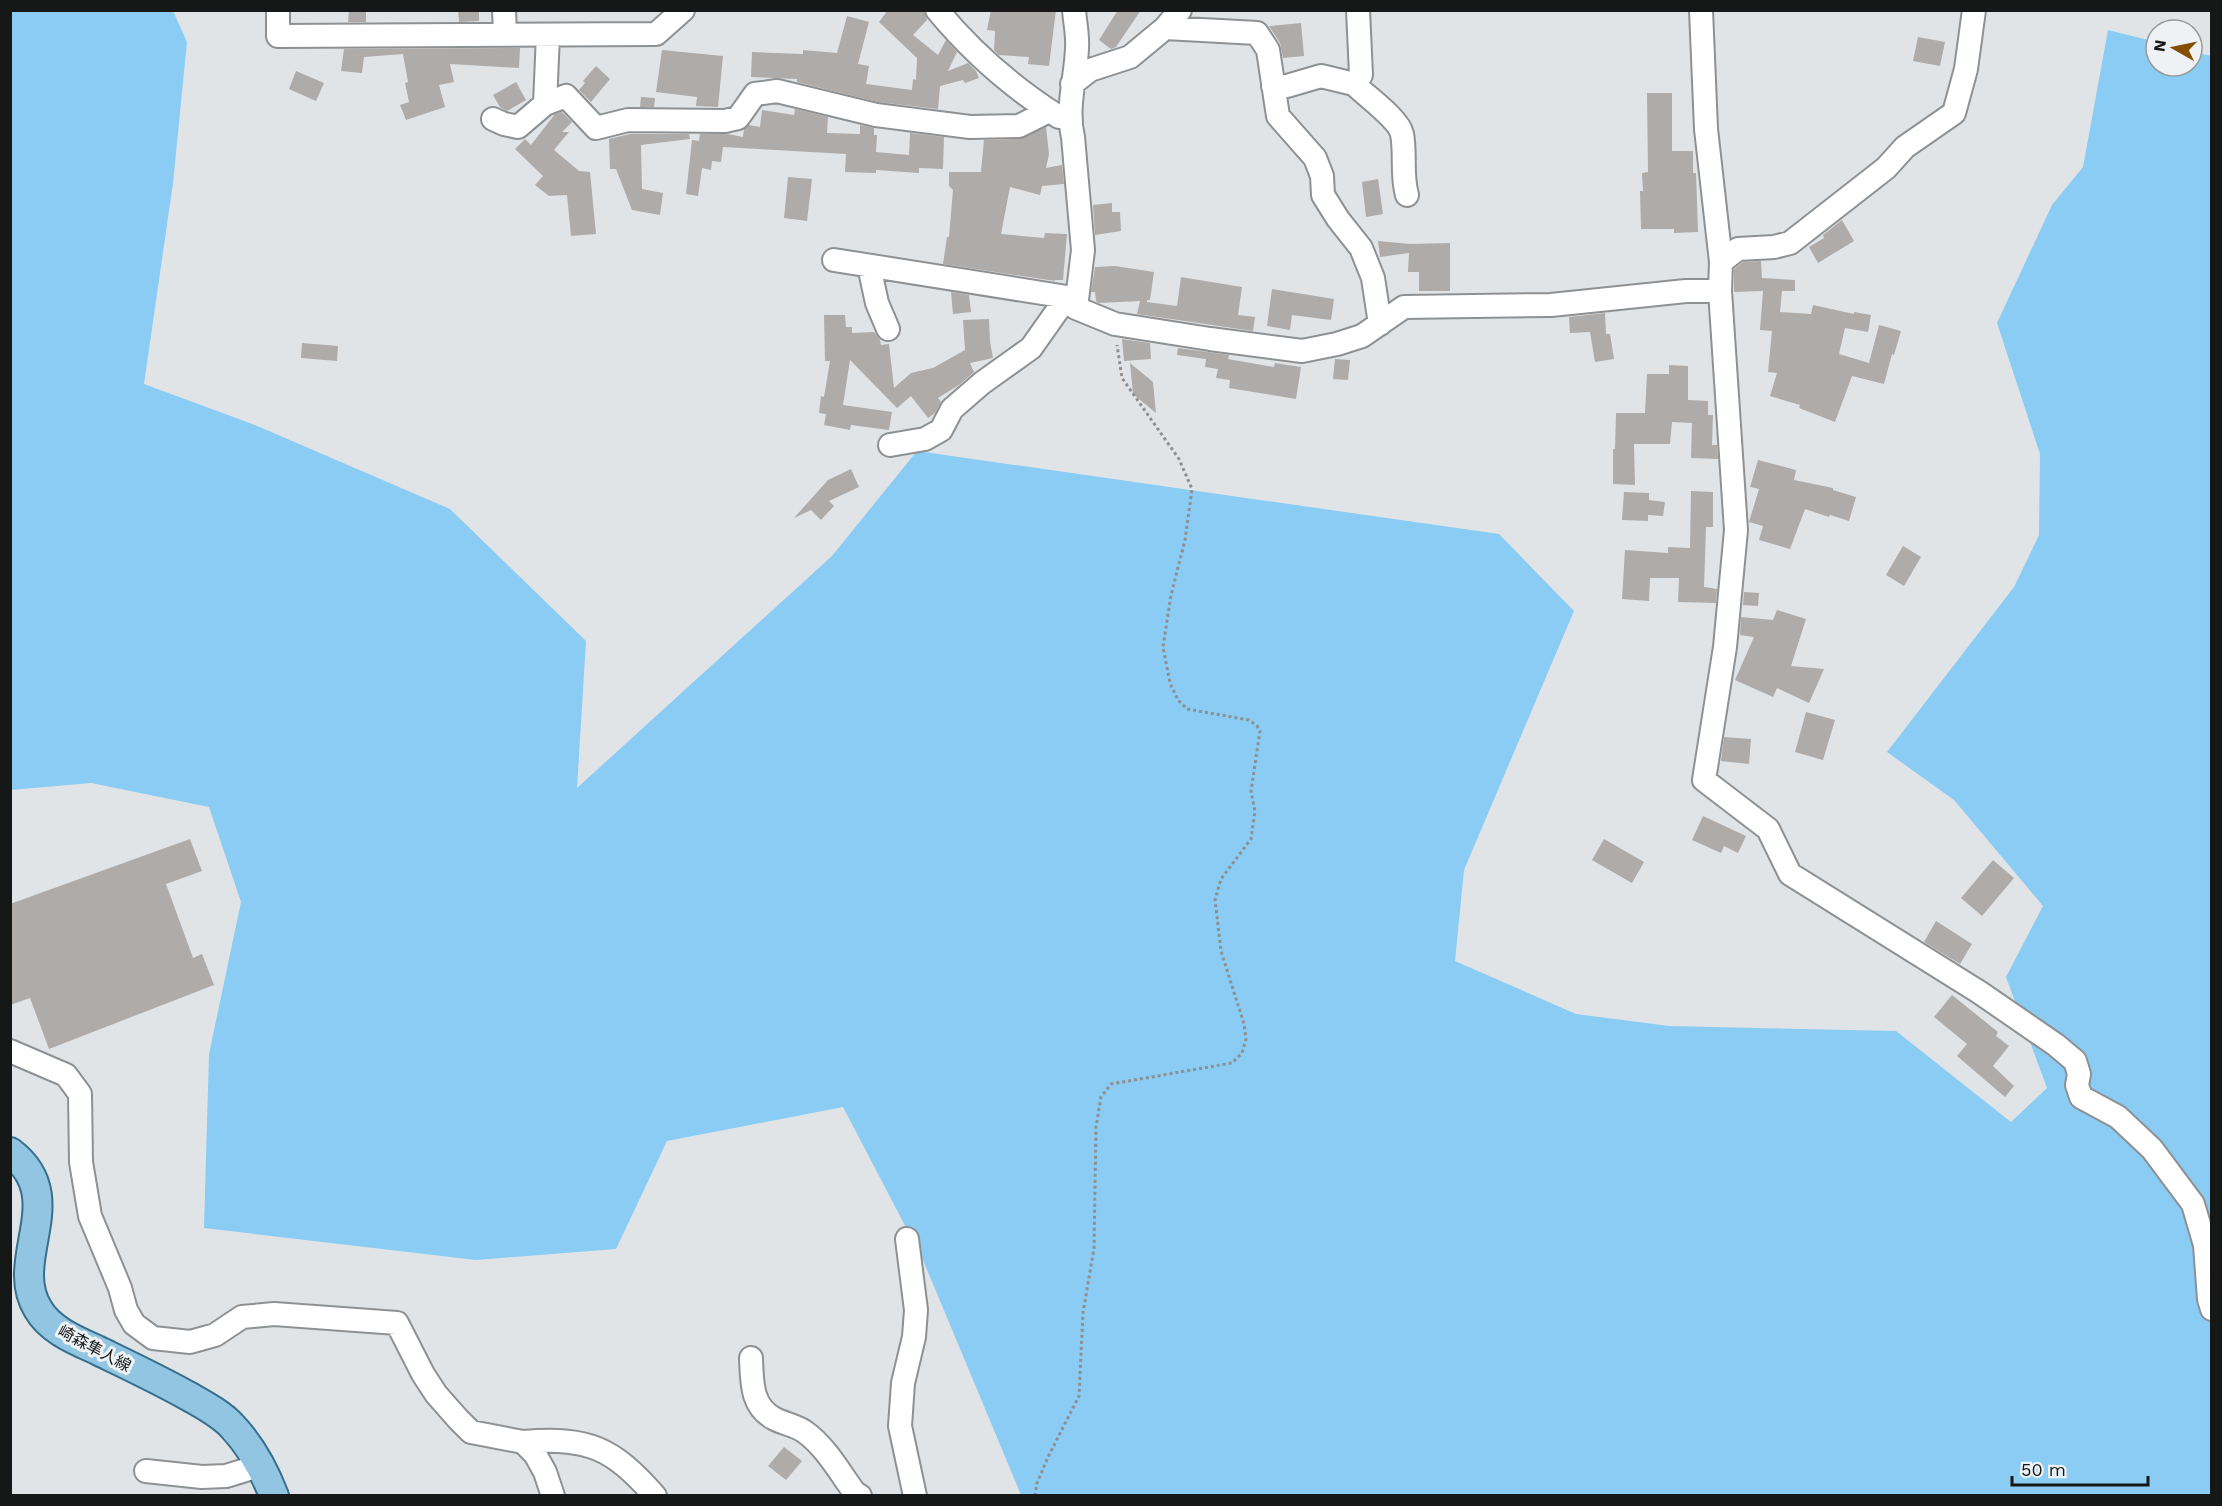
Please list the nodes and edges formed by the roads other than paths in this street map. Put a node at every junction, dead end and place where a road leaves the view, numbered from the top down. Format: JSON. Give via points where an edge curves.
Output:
{"nodes":[{"id":1,"x":278,"y":10,"type":"edge"},
{"id":2,"x":504,"y":10,"type":"edge"},
{"id":3,"x":683,"y":10,"type":"edge"},
{"id":4,"x":937,"y":10,"type":"edge"},
{"id":5,"x":1074,"y":10,"type":"edge"},
{"id":6,"x":1180,"y":10,"type":"edge"},
{"id":7,"x":1358,"y":10,"type":"edge"},
{"id":8,"x":1701,"y":10,"type":"edge"},
{"id":9,"x":1974,"y":10,"type":"edge"},
{"id":10,"x":1165,"y":28,"type":"junction"},
{"id":11,"x":505,"y":34,"type":"junction"},
{"id":12,"x":548,"y":35,"type":"junction"},
{"id":13,"x":1072,"y":84,"type":"junction"},
{"id":14,"x":1354,"y":84,"type":"junction"},
{"id":15,"x":1273,"y":87,"type":"junction"},
{"id":16,"x":545,"y":104,"type":"junction"},
{"id":17,"x":1049,"y":111,"type":"junction"},
{"id":18,"x":493,"y":118,"type":"dead end"},
{"id":19,"x":1070,"y":124,"type":"junction"},
{"id":20,"x":1407,"y":195,"type":"dead end"},
{"id":21,"x":834,"y":260,"type":"dead end"},
{"id":22,"x":1720,"y":262,"type":"junction"},
{"id":23,"x":869,"y":266,"type":"junction"},
{"id":24,"x":1720,"y":291,"type":"junction"},
{"id":25,"x":1072,"y":302,"type":"junction"},
{"id":26,"x":1380,"y":324,"type":"junction"},
{"id":27,"x":888,"y":328,"type":"dead end"},
{"id":28,"x":890,"y":445,"type":"dead end"},
{"id":29,"x":10,"y":1051,"type":"edge"},
{"id":30,"x":10,"y":1152,"type":"edge"},
{"id":31,"x":907,"y":1239,"type":"dead end"},
{"id":32,"x":2211,"y":1309,"type":"edge"},
{"id":33,"x":752,"y":1358,"type":"dead end"},
{"id":34,"x":523,"y":1442,"type":"junction"},
{"id":35,"x":262,"y":1465,"type":"junction"},
{"id":36,"x":146,"y":1471,"type":"dead end"},
{"id":37,"x":274,"y":1496,"type":"edge"},
{"id":38,"x":553,"y":1496,"type":"edge"},
{"id":39,"x":655,"y":1496,"type":"edge"},
{"id":40,"x":860,"y":1496,"type":"edge"},
{"id":41,"x":915,"y":1496,"type":"edge"}],
"edges":[{"from":1,"to":11,"type":"street","via":[[278,36]]},
{"from":2,"to":11,"type":"street"},
{"from":3,"to":12,"type":"street","via":[[656,34]]},
{"from":4,"to":17,"type":"street","via":[[961,39]]},
{"from":5,"to":13,"type":"street","via":[[1077,48]]},
{"from":6,"to":10,"type":"street"},
{"from":7,"to":14,"type":"street","via":[[1361,75]]},
{"from":8,"to":22,"type":"street","via":[[1706,129]]},
{"from":9,"to":22,"type":"street","via":[[1966,69],[1954,113],[1905,147],[1886,168],[1790,243],[1738,249]]},
{"from":10,"to":13,"type":"street","via":[[1130,57],[1090,70]]},
{"from":10,"to":15,"type":"street","via":[[1257,33],[1268,50]]},
{"from":11,"to":12,"type":"street"},
{"from":12,"to":16,"type":"street"},
{"from":13,"to":19,"type":"street"},
{"from":14,"to":15,"type":"street","via":[[1321,76]]},
{"from":14,"to":20,"type":"street","via":[[1402,132]]},
{"from":15,"to":26,"type":"street","via":[[1278,116],[1315,158],[1322,176],[1323,195],[1361,248],[1373,278]]},
{"from":16,"to":17,"type":"street","via":[[566,96],[596,128],[628,120],[732,120],[738,118],[754,94],[777,91],[876,115],[970,127],[1019,126]]},
{"from":16,"to":18,"type":"street","via":[[518,127]]},
{"from":17,"to":19,"type":"street"},
{"from":19,"to":25,"type":"street","via":[[1083,250]]},
{"from":21,"to":23,"type":"street"},
{"from":22,"to":24,"type":"street"},
{"from":23,"to":25,"type":"street"},
{"from":23,"to":27,"type":"street","via":[[877,303]]},
{"from":24,"to":26,"type":"street","via":[[1551,305],[1404,307]]},
{"from":24,"to":32,"type":"street","via":[[1736,530],[1725,647],[1704,780],[1768,829],[1790,874],[1979,992],[2075,1061],[2081,1097],[2118,1117],[2152,1149],[2193,1204],[2205,1245]]},
{"from":25,"to":26,"type":"street","via":[[1115,324],[1302,351],[1362,336]]},
{"from":25,"to":28,"type":"street","via":[[1031,348],[982,382],[952,409],[940,430],[925,439]]},
{"from":29,"to":34,"type":"street","via":[[66,1075],[80,1094],[81,1162],[90,1216],[126,1310],[134,1324],[147,1334],[190,1342],[215,1335],[242,1317],[274,1314],[397,1323],[436,1394],[471,1432]]},
{"from":30,"to":35,"type":"main road","name":"崎森隼人線","via":[[30,1173],[39,1201],[28,1274],[31,1296],[39,1311],[67,1336],[204,1406],[231,1425]]},
{"from":31,"to":41,"type":"street","via":[[916,1310],[900,1426]]},
{"from":33,"to":40,"type":"street","via":[[755,1398],[767,1414],[804,1431]]},
{"from":34,"to":38,"type":"street","via":[[535,1454]]},
{"from":34,"to":39,"type":"street","via":[[573,1441],[604,1450],[623,1463]]},
{"from":35,"to":36,"type":"street","via":[[226,1476]]},
{"from":35,"to":37,"type":"main road","name":"崎森隼人線"}]}
